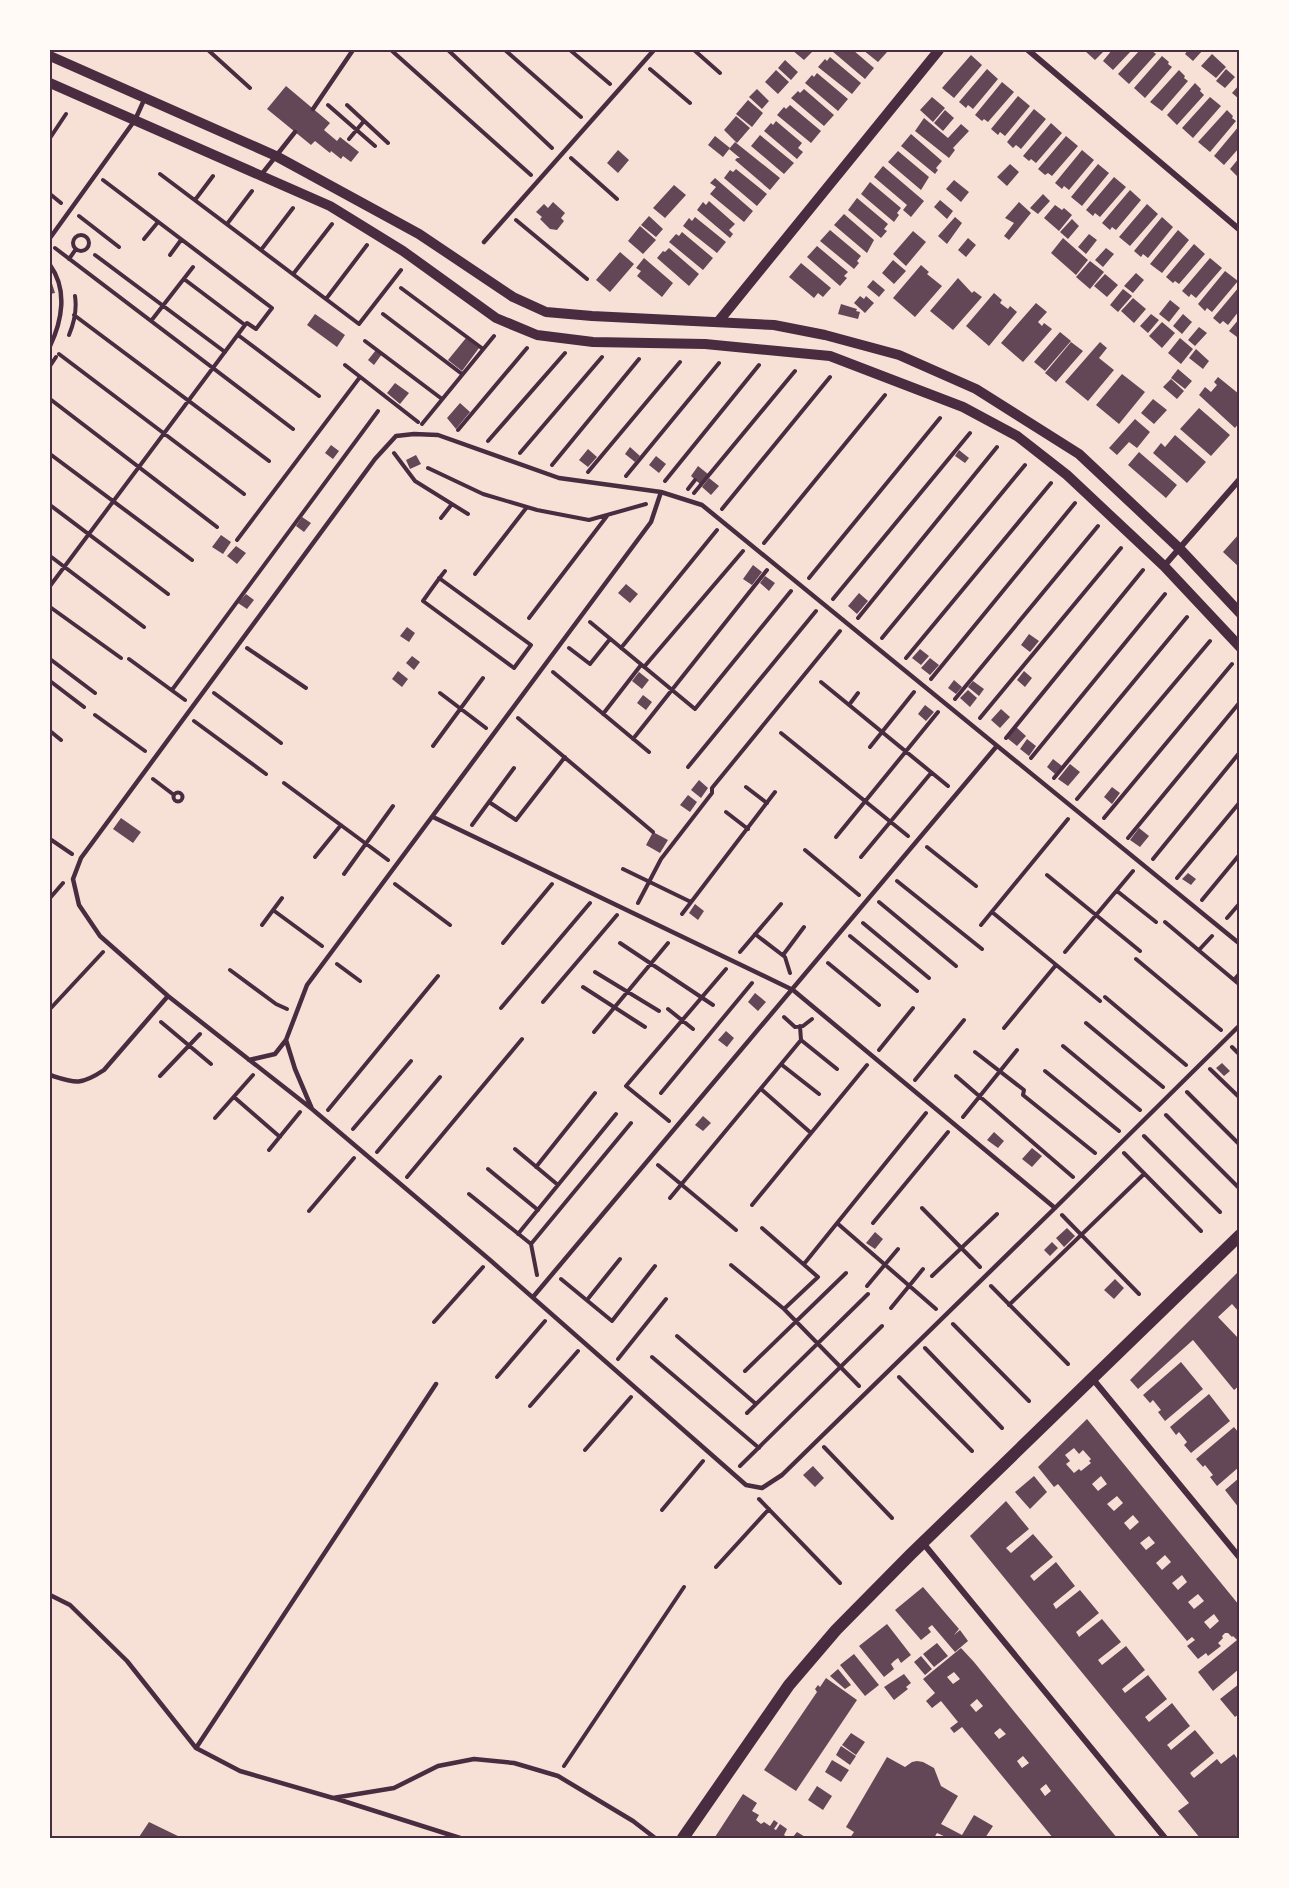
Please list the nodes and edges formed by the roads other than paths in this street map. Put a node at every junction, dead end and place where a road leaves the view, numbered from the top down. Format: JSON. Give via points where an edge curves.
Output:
{"nodes":[{"id":1,"x":353,"y":50,"type":"edge"},
{"id":2,"x":654,"y":50,"type":"edge"},
{"id":3,"x":939,"y":50,"type":"edge"},
{"id":4,"x":1028,"y":50,"type":"edge"},
{"id":5,"x":50,"y":56,"type":"edge"},
{"id":6,"x":50,"y":83,"type":"edge"},
{"id":7,"x":144,"y":99,"type":"junction"},
{"id":8,"x":312,"y":109,"type":"dead end"},
{"id":9,"x":135,"y":120,"type":"junction"},
{"id":10,"x":295,"y":132,"type":"dead end"},
{"id":11,"x":276,"y":156,"type":"junction"},
{"id":12,"x":261,"y":176,"type":"junction"},
{"id":13,"x":1239,"y":230,"type":"edge"},
{"id":14,"x":50,"y":238,"type":"edge"},
{"id":15,"x":484,"y":242,"type":"dead end"},
{"id":16,"x":50,"y":265,"type":"edge"},
{"id":17,"x":718,"y":322,"type":"junction"},
{"id":18,"x":50,"y":346,"type":"edge"},
{"id":19,"x":1239,"y":479,"type":"edge"},
{"id":20,"x":659,"y":491,"type":"junction"},
{"id":21,"x":1180,"y":549,"type":"junction"},
{"id":22,"x":1164,"y":566,"type":"junction"},
{"id":23,"x":1239,"y":613,"type":"edge"},
{"id":24,"x":1239,"y":646,"type":"edge"},
{"id":25,"x":998,"y":748,"type":"junction"},
{"id":26,"x":433,"y":817,"type":"junction"},
{"id":27,"x":1239,"y":944,"type":"edge"},
{"id":28,"x":793,"y":990,"type":"junction"},
{"id":29,"x":168,"y":996,"type":"junction"},
{"id":30,"x":1239,"y":1025,"type":"edge"},
{"id":31,"x":286,"y":1040,"type":"junction"},
{"id":32,"x":249,"y":1060,"type":"junction"},
{"id":33,"x":50,"y":1075,"type":"edge"},
{"id":34,"x":312,"y":1109,"type":"junction"},
{"id":35,"x":1056,"y":1209,"type":"junction"},
{"id":36,"x":1239,"y":1235,"type":"edge"},
{"id":37,"x":533,"y":1298,"type":"junction"},
{"id":38,"x":1092,"y":1378,"type":"junction"},
{"id":39,"x":436,"y":1384,"type":"dead end"},
{"id":40,"x":922,"y":1543,"type":"junction"},
{"id":41,"x":1239,"y":1558,"type":"edge"},
{"id":42,"x":50,"y":1595,"type":"edge"},
{"id":43,"x":196,"y":1748,"type":"junction"},
{"id":44,"x":333,"y":1798,"type":"junction"},
{"id":45,"x":460,"y":1839,"type":"edge"},
{"id":46,"x":655,"y":1839,"type":"edge"},
{"id":47,"x":683,"y":1839,"type":"edge"},
{"id":48,"x":1165,"y":1839,"type":"edge"}],
"edges":[{"from":1,"to":8,"type":"lane"},
{"from":2,"to":15,"type":"lane"},
{"from":3,"to":17,"type":"street"},
{"from":4,"to":13,"type":"street"},
{"from":5,"to":7,"type":"street"},
{"from":6,"to":9,"type":"street"},
{"from":7,"to":9,"type":"lane"},
{"from":7,"to":11,"type":"street"},
{"from":9,"to":12,"type":"street"},
{"from":9,"to":14,"type":"lane"},
{"from":10,"to":11,"type":"lane"},
{"from":11,"to":12,"type":"lane"},
{"from":11,"to":17,"type":"street","via":[[419,234],[513,297],[546,312]]},
{"from":12,"to":22,"type":"street","via":[[330,206],[496,318],[537,336],[593,342],[705,344],[830,356],[963,407],[1017,436],[1067,475]]},
{"from":16,"to":18,"type":"lane","via":[[60,288],[62,308]]},
{"from":17,"to":21,"type":"street","via":[[774,325],[836,338],[900,355],[976,389],[1079,454]]},
{"from":19,"to":21,"type":"street"},
{"from":20,"to":25,"type":"lane","via":[[702,505]]},
{"from":20,"to":26,"type":"lane","via":[[651,522]]},
{"from":20,"to":29,"type":"lane","via":[[559,478],[438,435],[396,436],[375,459],[80,860],[74,879],[79,904],[99,936]]},
{"from":21,"to":22,"type":"street"},
{"from":21,"to":23,"type":"street"},
{"from":22,"to":24,"type":"street"},
{"from":25,"to":27,"type":"lane"},
{"from":25,"to":28,"type":"lane"},
{"from":26,"to":28,"type":"lane"},
{"from":26,"to":31,"type":"lane","via":[[307,985]]},
{"from":28,"to":35,"type":"lane"},
{"from":28,"to":37,"type":"lane"},
{"from":29,"to":32,"type":"lane"},
{"from":29,"to":33,"type":"lane","via":[[104,1070],[75,1083]]},
{"from":30,"to":35,"type":"lane"},
{"from":31,"to":32,"type":"lane","via":[[275,1054]]},
{"from":31,"to":34,"type":"lane"},
{"from":32,"to":34,"type":"lane"},
{"from":34,"to":37,"type":"lane"},
{"from":35,"to":37,"type":"lane","via":[[782,1475],[762,1488],[746,1485],[732,1474]]},
{"from":36,"to":38,"type":"main road"},
{"from":38,"to":40,"type":"main road"},
{"from":38,"to":41,"type":"street"},
{"from":39,"to":43,"type":"lane"},
{"from":40,"to":47,"type":"main road","via":[[836,1630],[789,1685]]},
{"from":40,"to":48,"type":"street"},
{"from":42,"to":43,"type":"lane","via":[[70,1605],[127,1661]]},
{"from":43,"to":44,"type":"lane","via":[[240,1771]]},
{"from":44,"to":45,"type":"lane"},
{"from":44,"to":46,"type":"lane","via":[[394,1788],[438,1766],[474,1759],[514,1763],[558,1776],[633,1821]]}]}
